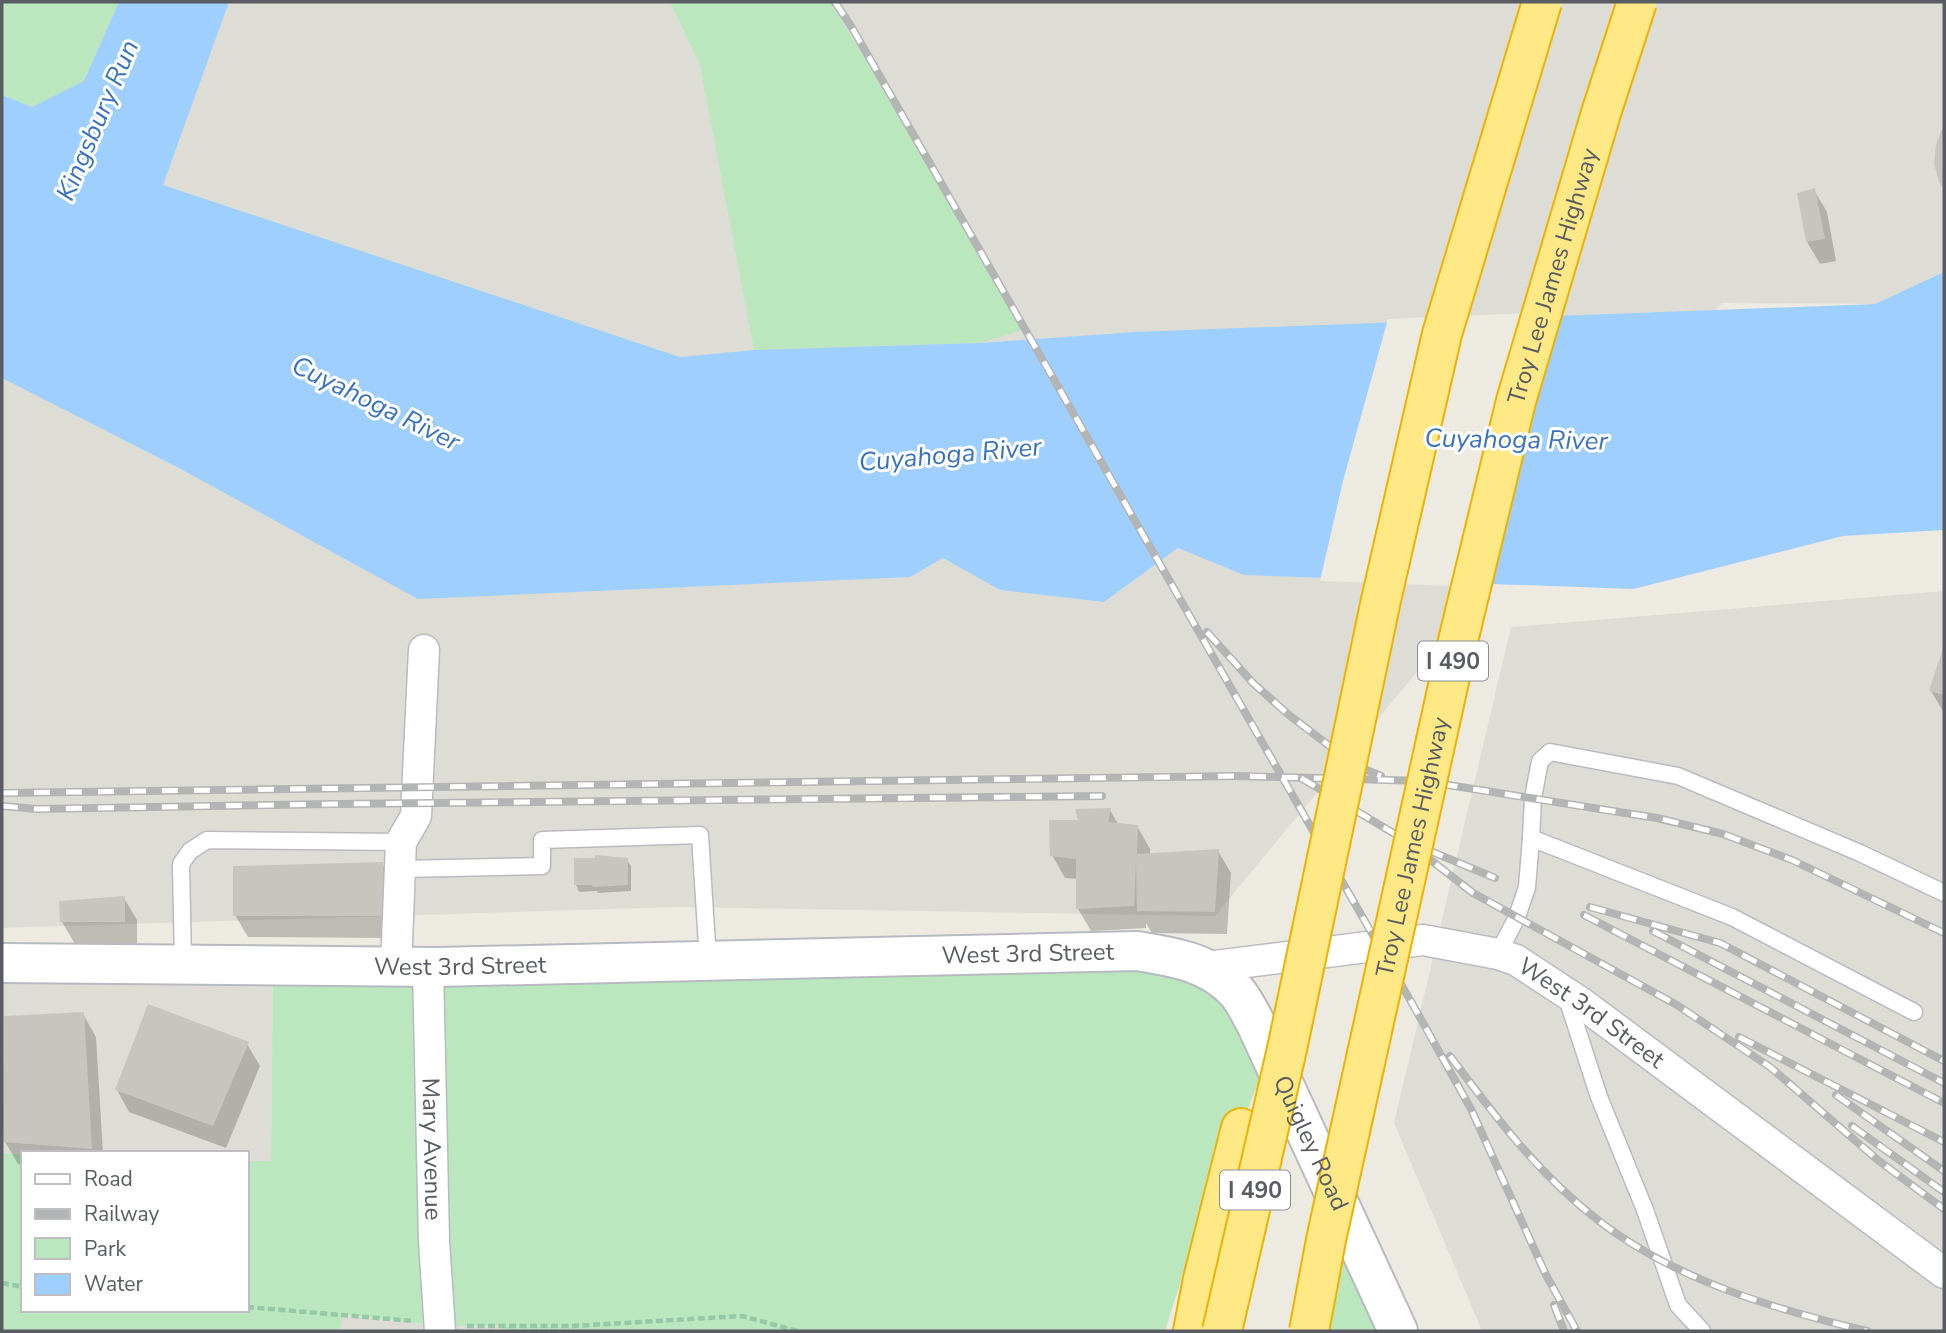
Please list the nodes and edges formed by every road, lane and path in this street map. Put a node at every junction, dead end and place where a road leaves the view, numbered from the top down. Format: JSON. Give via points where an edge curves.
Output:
{"nodes":[{"id":1,"x":1542,"y":2,"type":"edge"},
{"id":2,"x":1637,"y":2,"type":"edge"},
{"id":3,"x":424,"y":650,"type":"dead end"},
{"id":4,"x":1531,"y":838,"type":"junction"},
{"id":5,"x":400,"y":856,"type":"junction"},
{"id":6,"x":1944,"y":894,"type":"edge"},
{"id":7,"x":1498,"y":954,"type":"junction"},
{"id":8,"x":708,"y":961,"type":"junction"},
{"id":9,"x":2,"y":963,"type":"edge"},
{"id":10,"x":183,"y":964,"type":"junction"},
{"id":11,"x":412,"y":967,"type":"junction"},
{"id":12,"x":1206,"y":967,"type":"junction"},
{"id":13,"x":1566,"y":992,"type":"junction"},
{"id":14,"x":1914,"y":1012,"type":"dead end"},
{"id":15,"x":1287,"y":1049,"type":"junction"},
{"id":16,"x":1944,"y":1273,"type":"edge"},
{"id":17,"x":2,"y":1283,"type":"edge"},
{"id":18,"x":21,"y":1287,"type":"edge"},
{"id":19,"x":248,"y":1307,"type":"edge"},
{"id":20,"x":440,"y":1329,"type":"edge"},
{"id":21,"x":797,"y":1331,"type":"edge"},
{"id":22,"x":1193,"y":1331,"type":"edge"},
{"id":23,"x":1222,"y":1331,"type":"edge"},
{"id":24,"x":1309,"y":1331,"type":"edge"},
{"id":25,"x":1398,"y":1331,"type":"edge"},
{"id":26,"x":1702,"y":1331,"type":"edge"}],
"edges":[{"from":1,"to":15,"type":"highway","number":"I 490","bridge":true,"via":[[1442,334]]},
{"from":2,"to":24,"type":"highway","name":"Troy Lee James Highway","number":"I 490","bridge":true,"via":[[1516,401],[1457,645]]},
{"from":3,"to":5,"type":"street","name":"Mary Avenue","via":[[416,816]]},
{"from":4,"to":6,"type":"lane","via":[[1540,761],[1550,752],[1678,776]]},
{"from":4,"to":7,"type":"lane","via":[[1527,887]]},
{"from":4,"to":14,"type":"lane","via":[[1732,917]]},
{"from":5,"to":8,"type":"lane","via":[[542,866],[542,840],[699,835]]},
{"from":5,"to":10,"type":"lane","via":[[207,840],[181,864]]},
{"from":5,"to":11,"type":"street","name":"Mary Avenue"},
{"from":7,"to":12,"type":"street","name":"West 3rd Street","via":[[1423,940]]},
{"from":7,"to":13,"type":"street","name":"West 3rd Street","via":[[1516,960]]},
{"from":8,"to":11,"type":"street","name":"West 3rd Street"},
{"from":8,"to":12,"type":"street","name":"West 3rd Street","via":[[1137,951]]},
{"from":9,"to":10,"type":"street","name":"West 3rd Street"},
{"from":10,"to":11,"type":"street","name":"West 3rd Street"},
{"from":11,"to":20,"type":"street","name":"Mary Avenue"},
{"from":12,"to":25,"type":"street","name":"Quigley Road","via":[[1237,992],[1256,1024]]},
{"from":13,"to":16,"type":"street","name":"West 3rd Street"},
{"from":13,"to":26,"type":"lane","via":[[1599,1097],[1678,1305]]},
{"from":15,"to":22,"type":"highway","bridge":true,"via":[[1241,1128]]},
{"from":15,"to":23,"type":"highway","number":"I 490","bridge":true},
{"from":17,"to":18,"type":"path"},
{"from":19,"to":20,"type":"path","via":[[381,1318]]},
{"from":20,"to":21,"type":"path","via":[[742,1316]]}]}
